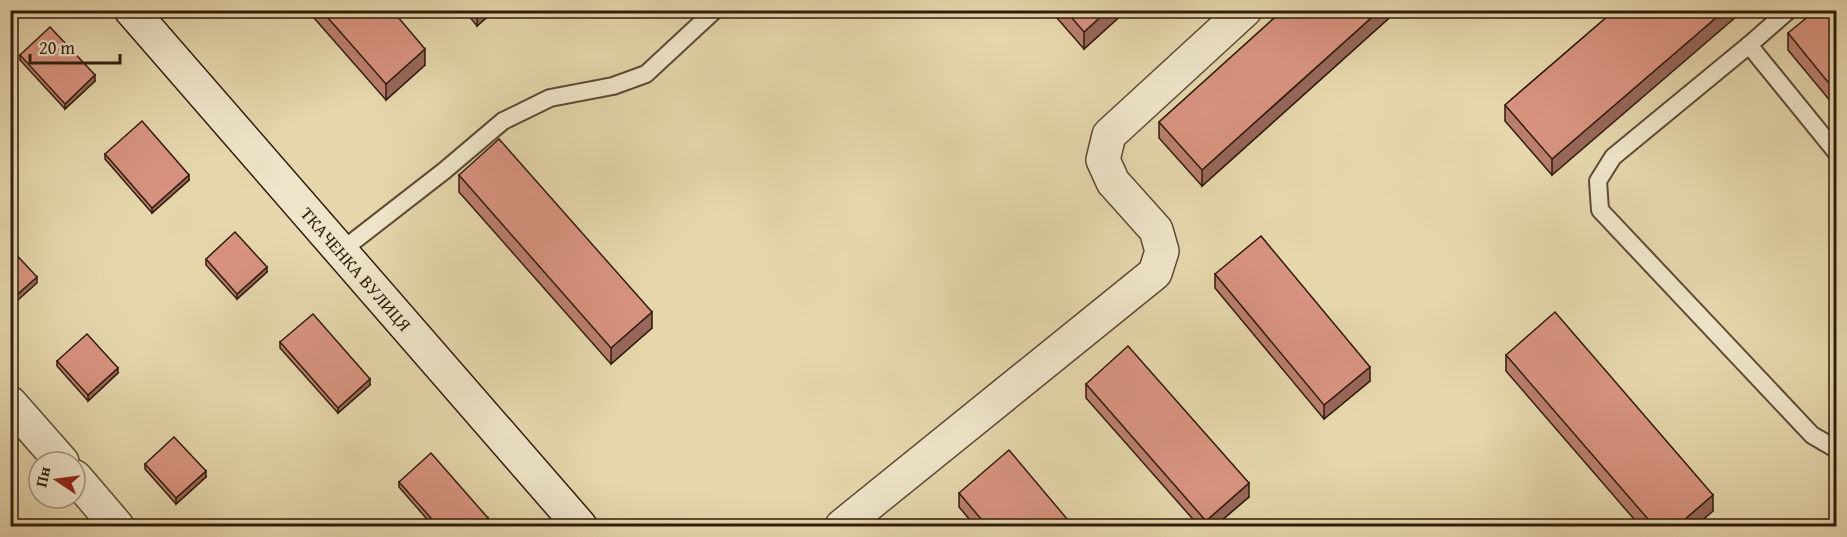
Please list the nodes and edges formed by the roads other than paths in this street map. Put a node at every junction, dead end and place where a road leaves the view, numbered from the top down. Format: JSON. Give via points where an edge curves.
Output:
{"nodes":[{"id":1,"x":131,"y":10,"type":"edge"},
{"id":2,"x":716,"y":10,"type":"edge"},
{"id":3,"x":1245,"y":10,"type":"edge"},
{"id":4,"x":1789,"y":10,"type":"edge"},
{"id":5,"x":1749,"y":45,"type":"junction"},
{"id":6,"x":1836,"y":152,"type":"edge"},
{"id":7,"x":341,"y":251,"type":"junction"},
{"id":8,"x":10,"y":403,"type":"edge"},
{"id":9,"x":1836,"y":448,"type":"edge"},
{"id":10,"x":51,"y":450,"type":"edge"},
{"id":11,"x":87,"y":491,"type":"edge"},
{"id":12,"x":117,"y":526,"type":"edge"},
{"id":13,"x":580,"y":526,"type":"edge"},
{"id":14,"x":842,"y":526,"type":"edge"}],
"edges":[{"from":1,"to":7,"type":"street","name":"ТКАЧЕНКА ВУЛИЦЯ"},
{"from":2,"to":7,"type":"lane","via":[[646,74],[613,86],[550,98],[503,121]]},
{"from":3,"to":14,"type":"street","via":[[1109,135],[1103,160],[1113,182],[1156,230],[1162,251],[1155,273]]},
{"from":4,"to":5,"type":"lane"},
{"from":5,"to":6,"type":"lane"},
{"from":5,"to":9,"type":"lane","via":[[1613,157],[1598,181],[1600,210],[1812,435]]},
{"from":7,"to":13,"type":"street","name":"ТКАЧЕНКА ВУЛИЦЯ"},
{"from":8,"to":10,"type":"street"},
{"from":11,"to":12,"type":"street"}]}
